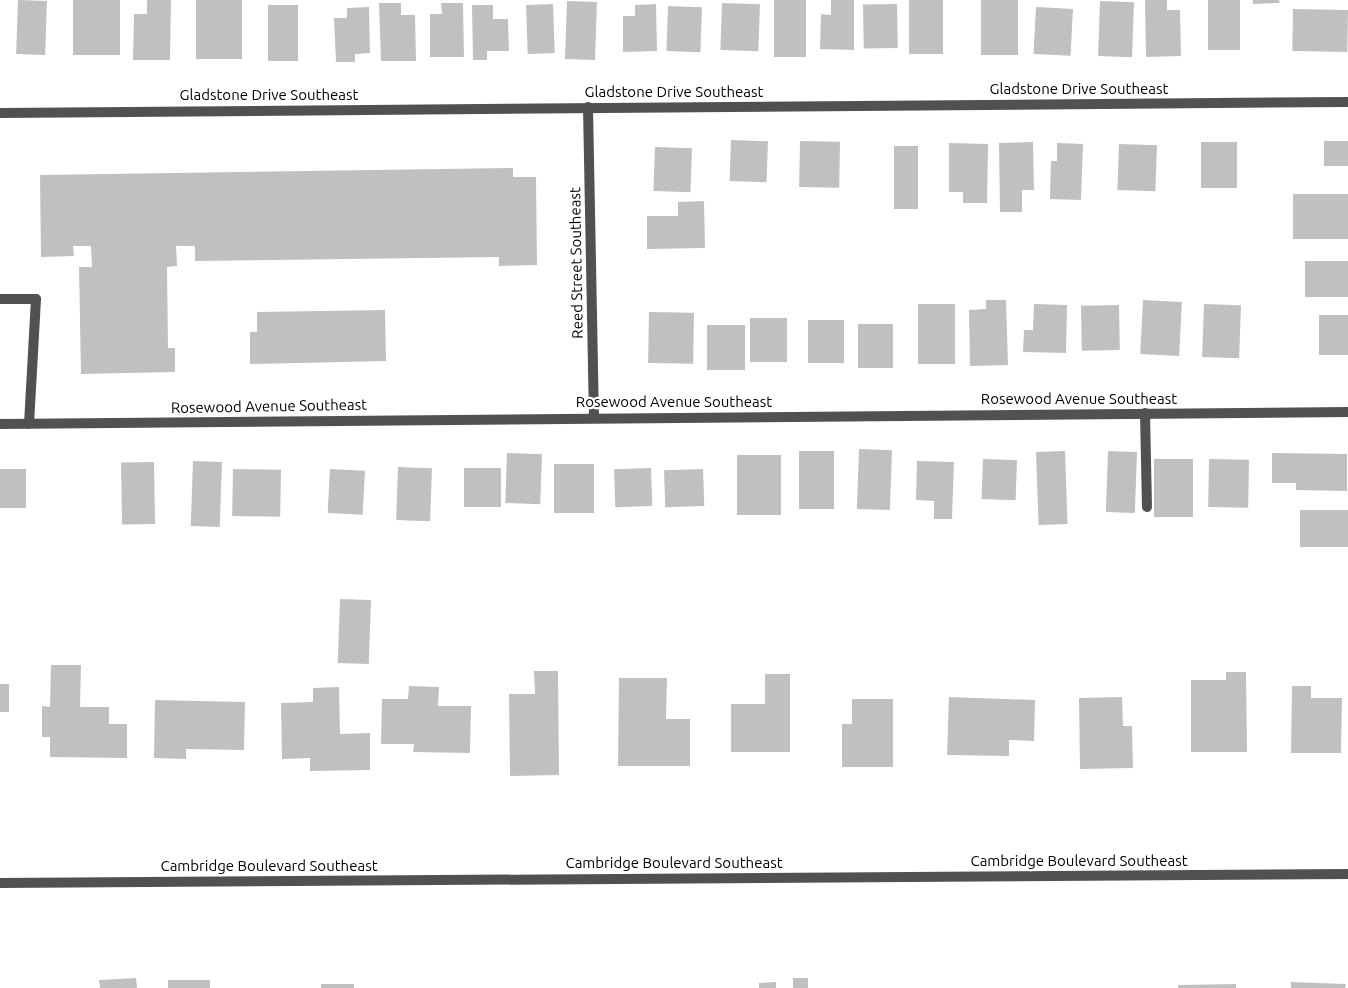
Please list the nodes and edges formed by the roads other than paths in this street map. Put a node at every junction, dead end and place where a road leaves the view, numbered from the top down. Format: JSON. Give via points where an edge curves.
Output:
{"nodes":[{"id":1,"x":1348,"y":102,"type":"edge"},
{"id":2,"x":588,"y":107,"type":"junction"},
{"id":3,"x":0,"y":112,"type":"edge"},
{"id":4,"x":0,"y":300,"type":"edge"},
{"id":5,"x":1348,"y":412,"type":"edge"},
{"id":6,"x":1145,"y":413,"type":"junction"},
{"id":7,"x":594,"y":418,"type":"junction"},
{"id":8,"x":0,"y":424,"type":"edge"},
{"id":9,"x":29,"y":424,"type":"junction"},
{"id":10,"x":1146,"y":507,"type":"dead end"},
{"id":11,"x":1348,"y":874,"type":"edge"},
{"id":12,"x":0,"y":882,"type":"edge"}],
"edges":[{"from":1,"to":2,"type":"street","name":"Gladstone Drive Southeast"},
{"from":2,"to":3,"type":"street","name":"Gladstone Drive Southeast"},
{"from":2,"to":7,"type":"street","name":"Reed Street Southeast"},
{"from":4,"to":9,"type":"street","via":[[36,300]]},
{"from":5,"to":6,"type":"street","name":"Rosewood Avenue Southeast"},
{"from":6,"to":7,"type":"street","name":"Rosewood Avenue Southeast"},
{"from":6,"to":10,"type":"street"},
{"from":7,"to":9,"type":"street","name":"Rosewood Avenue Southeast"},
{"from":8,"to":9,"type":"street","name":"Rosewood Avenue Southeast"},
{"from":11,"to":12,"type":"street","name":"Cambridge Boulevard Southeast"}]}
